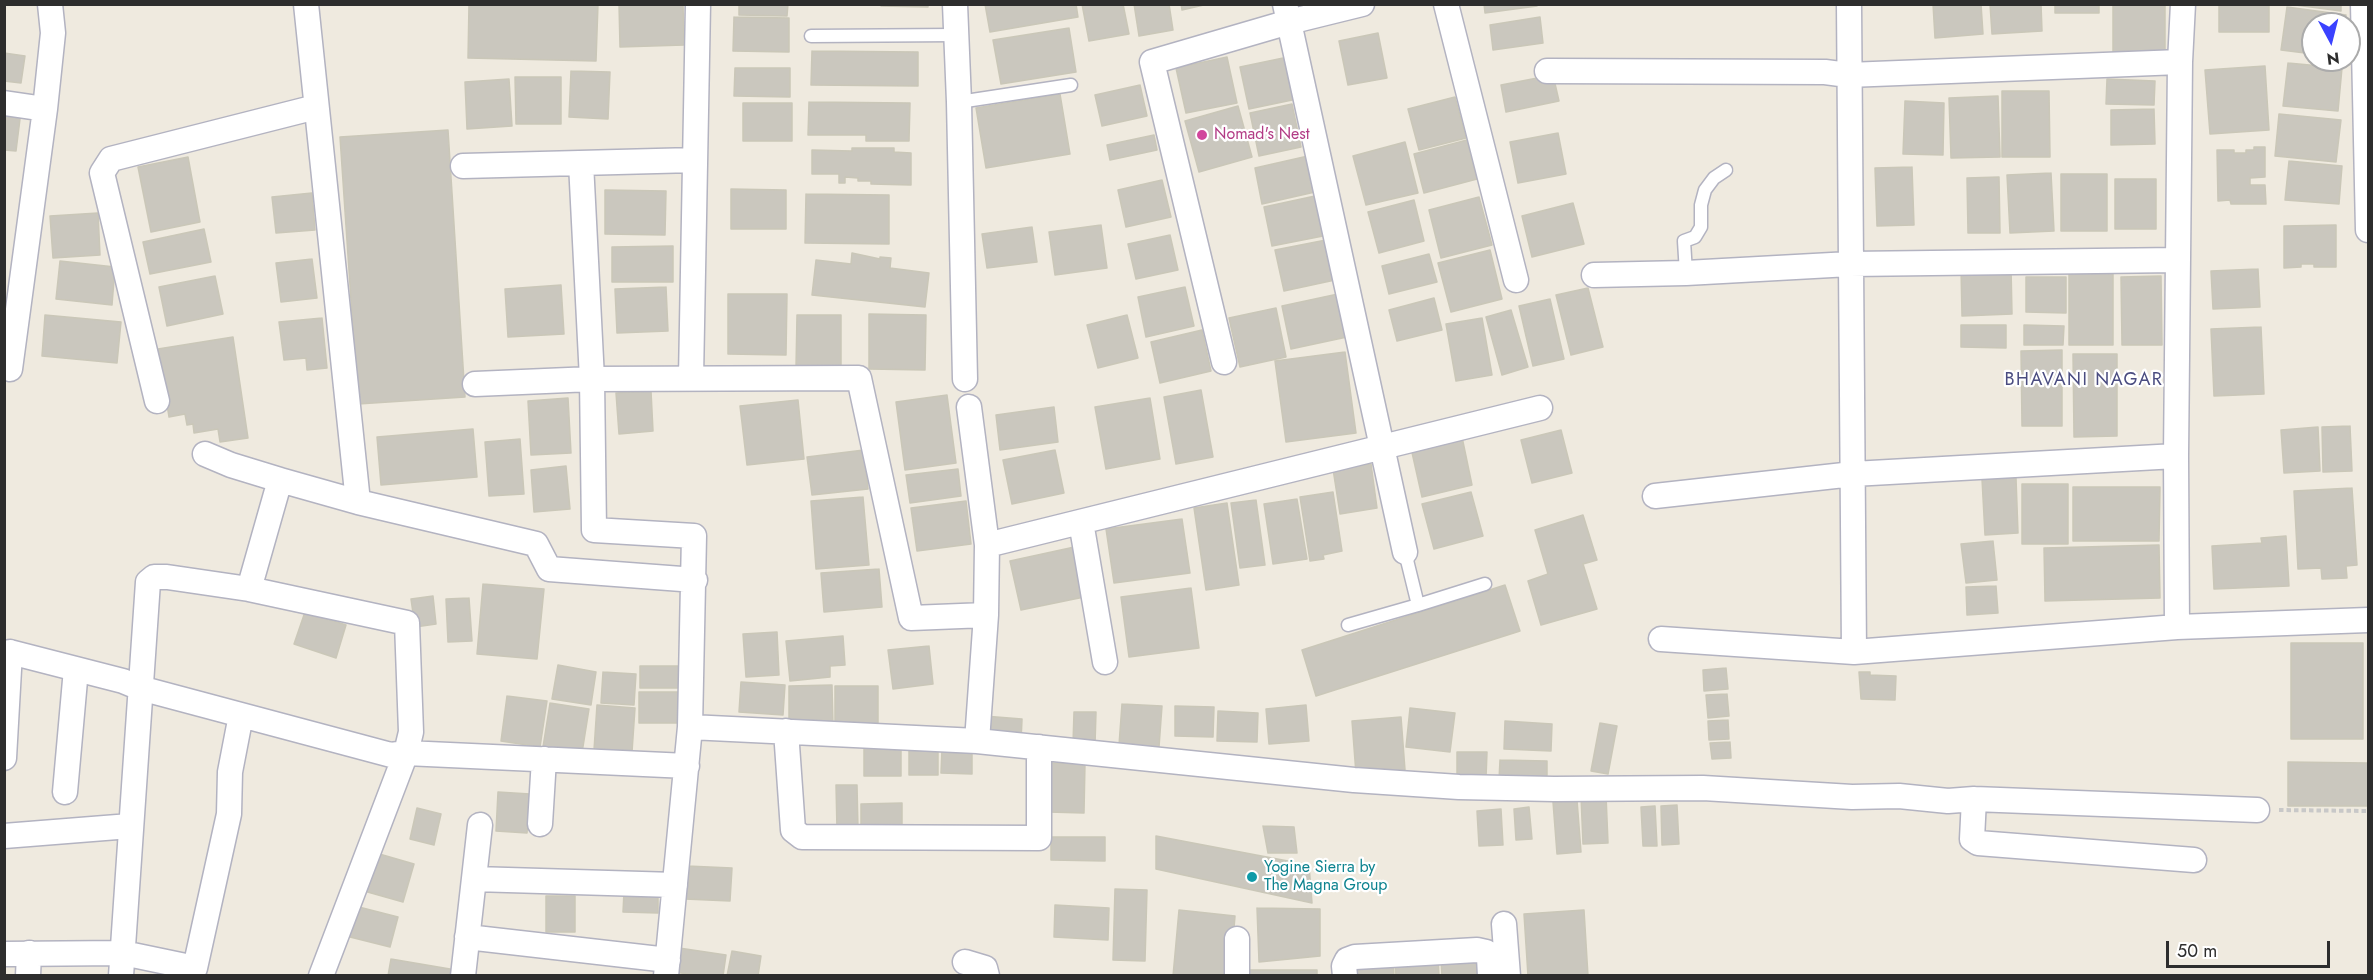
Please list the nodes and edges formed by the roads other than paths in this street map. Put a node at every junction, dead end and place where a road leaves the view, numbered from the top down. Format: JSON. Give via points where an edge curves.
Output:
{"nodes":[{"id":1,"x":50,"y":4,"type":"edge"},
{"id":2,"x":306,"y":4,"type":"edge"},
{"id":3,"x":698,"y":4,"type":"edge"},
{"id":4,"x":955,"y":4,"type":"edge"},
{"id":5,"x":1362,"y":4,"type":"edge"},
{"id":6,"x":1446,"y":4,"type":"edge"},
{"id":7,"x":1849,"y":4,"type":"edge"},
{"id":8,"x":2183,"y":4,"type":"edge"},
{"id":9,"x":2363,"y":4,"type":"edge"},
{"id":10,"x":1287,"y":13,"type":"edge"},
{"id":11,"x":956,"y":35,"type":"junction"},
{"id":12,"x":811,"y":36,"type":"dead end"},
{"id":13,"x":2180,"y":62,"type":"junction"},
{"id":14,"x":1547,"y":71,"type":"dead end"},
{"id":15,"x":1848,"y":75,"type":"junction"},
{"id":16,"x":1071,"y":85,"type":"dead end"},
{"id":17,"x":959,"y":102,"type":"junction"},
{"id":18,"x":4,"y":103,"type":"edge"},
{"id":19,"x":316,"y":107,"type":"junction"},
{"id":20,"x":45,"y":109,"type":"junction"},
{"id":21,"x":695,"y":160,"type":"junction"},
{"id":22,"x":581,"y":163,"type":"junction"},
{"id":23,"x":463,"y":166,"type":"dead end"},
{"id":24,"x":1726,"y":170,"type":"dead end"},
{"id":25,"x":2368,"y":230,"type":"edge"},
{"id":26,"x":2178,"y":260,"type":"junction"},
{"id":27,"x":1850,"y":264,"type":"junction"},
{"id":28,"x":1686,"y":273,"type":"junction"},
{"id":29,"x":1594,"y":275,"type":"dead end"},
{"id":30,"x":1516,"y":280,"type":"dead end"},
{"id":31,"x":1224,"y":362,"type":"dead end"},
{"id":32,"x":10,"y":369,"type":"dead end"},
{"id":33,"x":691,"y":378,"type":"junction"},
{"id":34,"x":592,"y":379,"type":"junction"},
{"id":35,"x":965,"y":379,"type":"dead end"},
{"id":36,"x":475,"y":384,"type":"dead end"},
{"id":37,"x":157,"y":401,"type":"dead end"},
{"id":38,"x":969,"y":407,"type":"dead end"},
{"id":39,"x":1540,"y":408,"type":"dead end"},
{"id":40,"x":1383,"y":447,"type":"junction"},
{"id":41,"x":205,"y":454,"type":"dead end"},
{"id":42,"x":2176,"y":456,"type":"junction"},
{"id":43,"x":1853,"y":474,"type":"junction"},
{"id":44,"x":280,"y":480,"type":"junction"},
{"id":45,"x":1655,"y":496,"type":"dead end"},
{"id":46,"x":358,"y":502,"type":"junction"},
{"id":47,"x":1081,"y":522,"type":"junction"},
{"id":48,"x":987,"y":545,"type":"junction"},
{"id":49,"x":1405,"y":552,"type":"joint"},
{"id":50,"x":694,"y":580,"type":"junction"},
{"id":51,"x":1485,"y":584,"type":"dead end"},
{"id":52,"x":249,"y":589,"type":"junction"},
{"id":53,"x":1418,"y":605,"type":"junction"},
{"id":54,"x":986,"y":615,"type":"junction"},
{"id":55,"x":2368,"y":620,"type":"edge"},
{"id":56,"x":1348,"y":625,"type":"dead end"},
{"id":57,"x":2177,"y":627,"type":"junction"},
{"id":58,"x":1661,"y":639,"type":"dead end"},
{"id":59,"x":1854,"y":652,"type":"junction"},
{"id":60,"x":7,"y":653,"type":"edge"},
{"id":61,"x":1106,"y":662,"type":"dead end"},
{"id":62,"x":76,"y":669,"type":"junction"},
{"id":63,"x":140,"y":688,"type":"junction"},
{"id":64,"x":241,"y":715,"type":"junction"},
{"id":65,"x":690,"y":727,"type":"junction"},
{"id":66,"x":786,"y":731,"type":"junction"},
{"id":67,"x":977,"y":741,"type":"junction"},
{"id":68,"x":1039,"y":747,"type":"junction"},
{"id":69,"x":406,"y":753,"type":"junction"},
{"id":70,"x":4,"y":758,"type":"edge"},
{"id":71,"x":544,"y":759,"type":"junction"},
{"id":72,"x":687,"y":766,"type":"junction"},
{"id":73,"x":64,"y":792,"type":"dead end"},
{"id":74,"x":1974,"y":799,"type":"junction"},
{"id":75,"x":2257,"y":810,"type":"road end"},
{"id":76,"x":540,"y":824,"type":"dead end"},
{"id":77,"x":480,"y":825,"type":"dead end"},
{"id":78,"x":130,"y":826,"type":"junction"},
{"id":79,"x":4,"y":836,"type":"edge"},
{"id":80,"x":2194,"y":860,"type":"dead end"},
{"id":81,"x":474,"y":879,"type":"junction"},
{"id":82,"x":675,"y":885,"type":"junction"},
{"id":83,"x":1504,"y":924,"type":"dead end"},
{"id":84,"x":4,"y":936,"type":"edge"},
{"id":85,"x":467,"y":938,"type":"junction"},
{"id":86,"x":1237,"y":939,"type":"dead end"},
{"id":87,"x":17,"y":959,"type":"edge"},
{"id":88,"x":965,"y":962,"type":"dead end"},
{"id":89,"x":122,"y":964,"type":"edge"},
{"id":90,"x":667,"y":968,"type":"edge"},
{"id":91,"x":321,"y":975,"type":"edge"},
{"id":92,"x":463,"y":975,"type":"edge"},
{"id":93,"x":987,"y":975,"type":"edge"},
{"id":94,"x":1237,"y":975,"type":"edge"},
{"id":95,"x":1345,"y":975,"type":"edge"},
{"id":96,"x":1490,"y":975,"type":"edge"},
{"id":97,"x":1508,"y":975,"type":"edge"}],
"edges":[{"from":1,"to":20,"type":"street","via":[[53,33]]},
{"from":2,"to":19,"type":"street"},
{"from":3,"to":21,"type":"street"},
{"from":4,"to":11,"type":"street"},
{"from":5,"to":10,"type":"street"},
{"from":6,"to":30,"type":"street"},
{"from":7,"to":15,"type":"street"},
{"from":8,"to":13,"type":"street"},
{"from":9,"to":25,"type":"street"},
{"from":10,"to":31,"type":"street","via":[[1152,62]]},
{"from":10,"to":40,"type":"street"},
{"from":11,"to":12,"type":"lane"},
{"from":11,"to":17,"type":"street"},
{"from":13,"to":15,"type":"street"},
{"from":13,"to":26,"type":"street"},
{"from":14,"to":15,"type":"street"},
{"from":15,"to":27,"type":"street"},
{"from":16,"to":17,"type":"lane"},
{"from":17,"to":35,"type":"street"},
{"from":18,"to":20,"type":"street"},
{"from":19,"to":37,"type":"street","via":[[111,159],[102,173]]},
{"from":19,"to":46,"type":"street"},
{"from":20,"to":32,"type":"street"},
{"from":21,"to":22,"type":"street"},
{"from":21,"to":33,"type":"street"},
{"from":22,"to":23,"type":"street"},
{"from":22,"to":34,"type":"street"},
{"from":24,"to":28,"type":"lane","via":[[1705,190],[1701,227],[1695,237],[1684,241]]},
{"from":26,"to":27,"type":"street"},
{"from":26,"to":42,"type":"street"},
{"from":27,"to":28,"type":"street"},
{"from":27,"to":43,"type":"street"},
{"from":28,"to":29,"type":"street"},
{"from":33,"to":34,"type":"street"},
{"from":33,"to":54,"type":"street","via":[[859,378],[911,618]]},
{"from":34,"to":36,"type":"street"},
{"from":34,"to":50,"type":"street","via":[[594,530],[694,536]]},
{"from":38,"to":48,"type":"street"},
{"from":39,"to":40,"type":"street"},
{"from":40,"to":47,"type":"street"},
{"from":40,"to":49,"type":"street"},
{"from":41,"to":44,"type":"street"},
{"from":42,"to":43,"type":"street"},
{"from":42,"to":57,"type":"street"},
{"from":43,"to":45,"type":"street"},
{"from":43,"to":59,"type":"street"},
{"from":44,"to":46,"type":"street"},
{"from":44,"to":52,"type":"street"},
{"from":46,"to":50,"type":"street","via":[[536,544],[549,569]]},
{"from":47,"to":48,"type":"street"},
{"from":47,"to":61,"type":"street"},
{"from":48,"to":54,"type":"street"},
{"from":49,"to":53,"type":"lane"},
{"from":50,"to":65,"type":"street"},
{"from":51,"to":53,"type":"lane"},
{"from":52,"to":63,"type":"street","via":[[167,577],[154,577],[148,582]]},
{"from":52,"to":69,"type":"street","via":[[407,623],[411,732]]},
{"from":53,"to":56,"type":"lane"},
{"from":54,"to":67,"type":"street"},
{"from":55,"to":57,"type":"street"},
{"from":57,"to":59,"type":"street"},
{"from":58,"to":59,"type":"street"},
{"from":60,"to":62,"type":"street"},
{"from":60,"to":70,"type":"street"},
{"from":62,"to":63,"type":"street"},
{"from":62,"to":73,"type":"street"},
{"from":63,"to":64,"type":"street"},
{"from":63,"to":78,"type":"street"},
{"from":64,"to":69,"type":"street","via":[[391,755]]},
{"from":64,"to":89,"type":"street","via":[[230,772],[229,814],[195,968]]},
{"from":65,"to":66,"type":"street"},
{"from":65,"to":72,"type":"street"},
{"from":66,"to":67,"type":"street"},
{"from":66,"to":68,"type":"street","via":[[793,830],[802,837],[1039,838]]},
{"from":67,"to":68,"type":"street"},
{"from":68,"to":74,"type":"street","via":[[1459,787],[1703,788],[1948,801]]},
{"from":69,"to":71,"type":"street"},
{"from":69,"to":91,"type":"street"},
{"from":71,"to":72,"type":"street"},
{"from":71,"to":76,"type":"street"},
{"from":72,"to":82,"type":"street"},
{"from":74,"to":75,"type":"street"},
{"from":74,"to":80,"type":"street","via":[[1972,839],[1978,843]]},
{"from":77,"to":81,"type":"street"},
{"from":78,"to":79,"type":"street"},
{"from":78,"to":89,"type":"street"},
{"from":81,"to":82,"type":"street"},
{"from":81,"to":85,"type":"street"},
{"from":82,"to":90,"type":"street"},
{"from":83,"to":97,"type":"street"},
{"from":84,"to":87,"type":"street"},
{"from":85,"to":90,"type":"street"},
{"from":85,"to":92,"type":"street"},
{"from":86,"to":94,"type":"street"},
{"from":87,"to":89,"type":"street"},
{"from":88,"to":93,"type":"street","via":[[985,968]]},
{"from":95,"to":96,"type":"street","via":[[1347,960],[1355,957],[1477,950],[1489,957]]}]}
